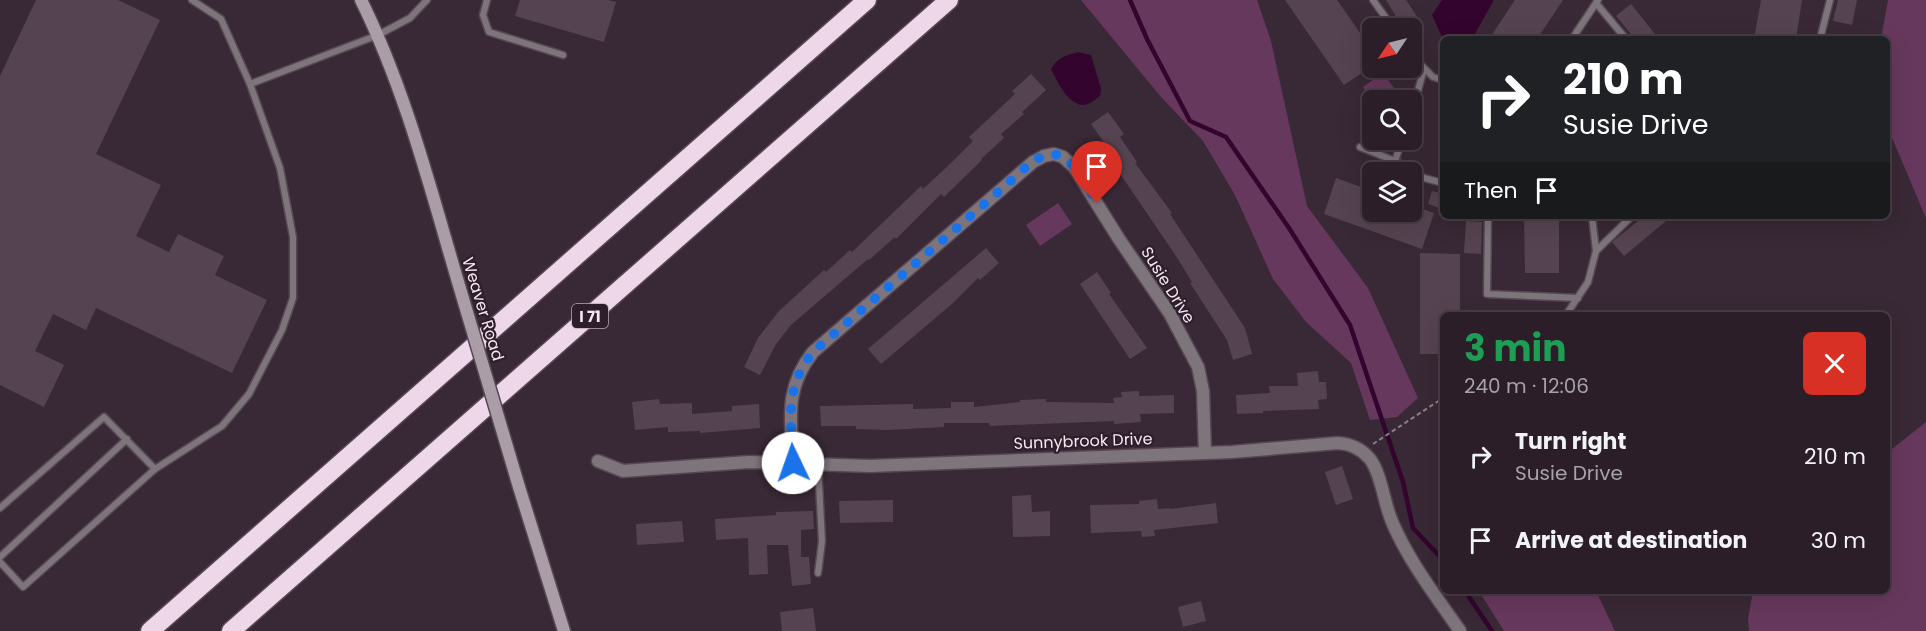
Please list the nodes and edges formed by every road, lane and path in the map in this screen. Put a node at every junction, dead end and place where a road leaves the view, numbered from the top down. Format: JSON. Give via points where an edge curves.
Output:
{"nodes":[{"id":1,"x":192,"y":0,"type":"edge"},
{"id":2,"x":361,"y":0,"type":"edge"},
{"id":3,"x":427,"y":0,"type":"edge"},
{"id":4,"x":487,"y":0,"type":"edge"},
{"id":5,"x":867,"y":0,"type":"edge"},
{"id":6,"x":949,"y":0,"type":"edge"},
{"id":7,"x":1373,"y":0,"type":"edge"},
{"id":8,"x":1830,"y":0,"type":"edge"},
{"id":9,"x":1597,"y":2,"type":"edge"},
{"id":10,"x":1386,"y":18,"type":"edge"},
{"id":11,"x":378,"y":35,"type":"junction"},
{"id":12,"x":1574,"y":36,"type":"edge"},
{"id":13,"x":1624,"y":36,"type":"edge"},
{"id":14,"x":1821,"y":36,"type":"edge"},
{"id":15,"x":563,"y":55,"type":"dead end"},
{"id":16,"x":1424,"y":69,"type":"joint"},
{"id":17,"x":1440,"y":79,"type":"edge"},
{"id":18,"x":250,"y":84,"type":"junction"},
{"id":19,"x":1418,"y":90,"type":"edge"},
{"id":20,"x":1360,"y":147,"type":"dead end"},
{"id":21,"x":1398,"y":150,"type":"edge"},
{"id":22,"x":1395,"y":160,"type":"junction"},
{"id":23,"x":1440,"y":182,"type":"edge"},
{"id":24,"x":1488,"y":219,"type":"edge"},
{"id":25,"x":1592,"y":219,"type":"edge"},
{"id":26,"x":1629,"y":219,"type":"edge"},
{"id":27,"x":1596,"y":251,"type":"junction"},
{"id":28,"x":1578,"y":298,"type":"junction"},
{"id":29,"x":1566,"y":312,"type":"edge"},
{"id":30,"x":1440,"y":400,"type":"edge"},
{"id":31,"x":1381,"y":439,"type":"dead end"},
{"id":32,"x":127,"y":440,"type":"junction"},
{"id":33,"x":1205,"y":453,"type":"junction"},
{"id":34,"x":598,"y":461,"type":"dead end"},
{"id":35,"x":793,"y":463,"type":"junction"},
{"id":36,"x":818,"y":465,"type":"junction"},
{"id":37,"x":155,"y":469,"type":"junction"},
{"id":38,"x":0,"y":507,"type":"edge"},
{"id":39,"x":0,"y":557,"type":"edge"},
{"id":40,"x":0,"y":562,"type":"edge"},
{"id":41,"x":818,"y":573,"type":"dead end"},
{"id":42,"x":150,"y":631,"type":"edge"},
{"id":43,"x":231,"y":631,"type":"edge"},
{"id":44,"x":564,"y":631,"type":"edge"},
{"id":45,"x":1460,"y":631,"type":"edge"}],
"edges":[{"from":1,"to":18,"type":"lane","via":[[221,19]]},
{"from":2,"to":11,"type":"main road","name":"Weaver Road"},
{"from":3,"to":11,"type":"lane","via":[[410,18]]},
{"from":4,"to":15,"type":"lane","via":[[483,15],[489,32]]},
{"from":5,"to":42,"type":"highway"},
{"from":6,"to":43,"type":"highway","number":"I 71"},
{"from":7,"to":10,"type":"lane"},
{"from":8,"to":14,"type":"lane"},
{"from":9,"to":12,"type":"lane"},
{"from":9,"to":13,"type":"lane"},
{"from":11,"to":18,"type":"lane"},
{"from":11,"to":44,"type":"main road","name":"Weaver Road","bridge":true,"via":[[416,141]]},
{"from":16,"to":17,"type":"lane"},
{"from":16,"to":19,"type":"lane"},
{"from":18,"to":37,"type":"lane","via":[[280,168],[293,237],[293,298],[282,330],[249,394],[222,426]]},
{"from":20,"to":22,"type":"lane"},
{"from":21,"to":22,"type":"lane"},
{"from":22,"to":23,"type":"lane","via":[[1424,178]]},
{"from":24,"to":28,"type":"lane","via":[[1488,294]]},
{"from":25,"to":27,"type":"lane"},
{"from":26,"to":27,"type":"lane"},
{"from":27,"to":28,"type":"lane","via":[[1588,282]]},
{"from":28,"to":29,"type":"lane"},
{"from":30,"to":31,"type":"path"},
{"from":32,"to":37,"type":"lane"},
{"from":32,"to":38,"type":"lane","via":[[104,417]]},
{"from":32,"to":39,"type":"lane"},
{"from":33,"to":35,"type":"street","name":"Susie Drive","via":[[1203,391],[1198,367],[1170,314],[1074,167],[1054,154],[1033,162],[813,352],[801,367],[790,406]]},
{"from":33,"to":36,"type":"street","name":"Sunnybrook Drive"},
{"from":33,"to":45,"type":"street","name":"Sunnybrook Drive","via":[[1338,443],[1357,447],[1372,463],[1391,521],[1410,558]]},
{"from":34,"to":35,"type":"street","name":"Sunnybrook Drive","via":[[623,471],[727,463]]},
{"from":35,"to":36,"type":"street","name":"Sunnybrook Drive"},
{"from":36,"to":41,"type":"lane","via":[[822,541]]},
{"from":37,"to":40,"type":"lane","via":[[23,587]]}]}
